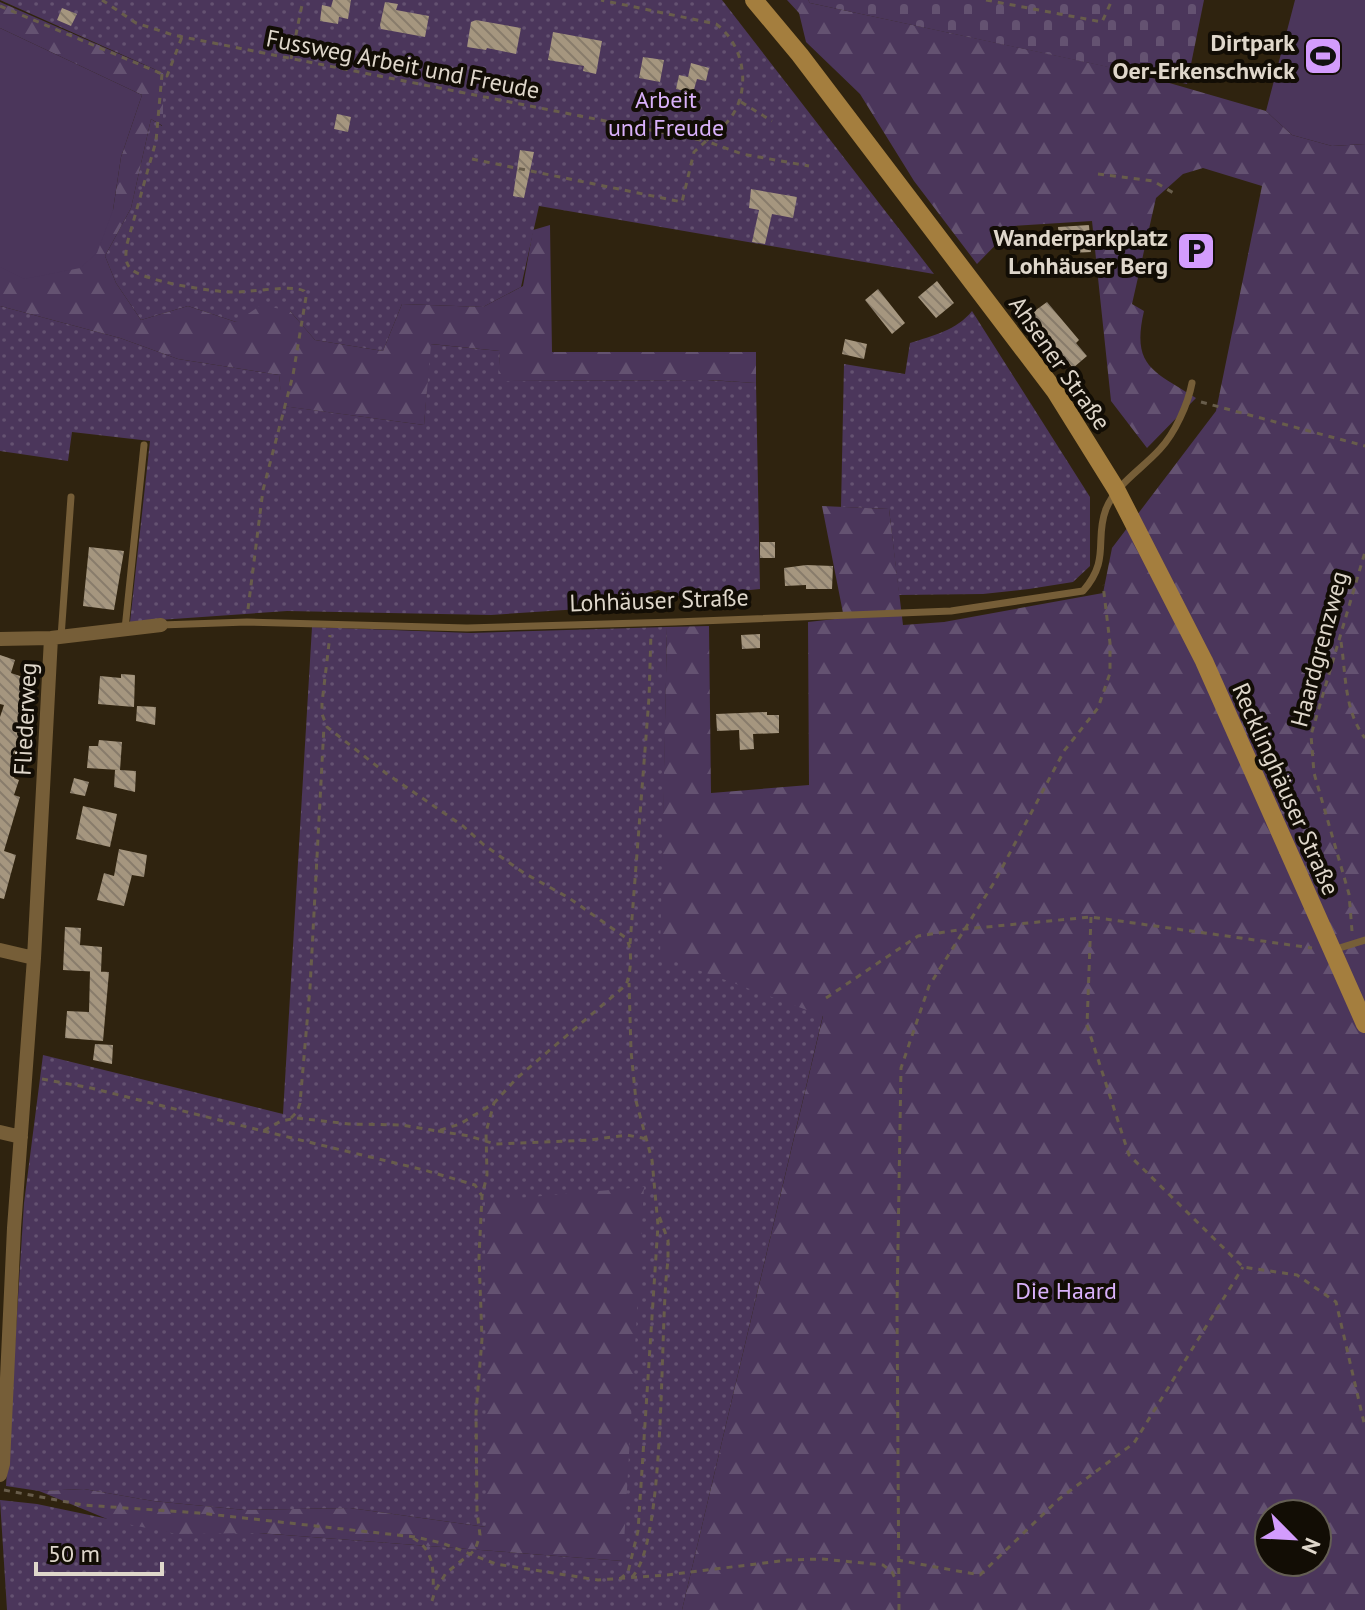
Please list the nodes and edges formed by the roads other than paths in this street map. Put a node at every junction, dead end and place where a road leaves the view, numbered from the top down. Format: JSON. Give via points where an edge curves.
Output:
{"nodes":[{"id":1,"x":754,"y":0,"type":"edge"},
{"id":2,"x":1192,"y":383,"type":"dead end"},
{"id":3,"x":144,"y":445,"type":"dead end"},
{"id":4,"x":1116,"y":489,"type":"junction"},
{"id":5,"x":71,"y":497,"type":"dead end"},
{"id":6,"x":161,"y":625,"type":"joint"},
{"id":7,"x":125,"y":629,"type":"junction"},
{"id":8,"x":56,"y":637,"type":"junction"},
{"id":9,"x":0,"y":639,"type":"edge"},
{"id":10,"x":1204,"y":661,"type":"joint"},
{"id":11,"x":1365,"y":940,"type":"edge"},
{"id":12,"x":0,"y":950,"type":"edge"},
{"id":13,"x":1331,"y":951,"type":"junction"},
{"id":14,"x":34,"y":958,"type":"junction"},
{"id":15,"x":1365,"y":1024,"type":"edge"},
{"id":16,"x":0,"y":1132,"type":"edge"},
{"id":17,"x":21,"y":1137,"type":"junction"},
{"id":18,"x":0,"y":1475,"type":"edge"}],
"edges":[{"from":1,"to":4,"type":"main road","name":"Ahsener Straße","via":[[1055,391]]},
{"from":2,"to":4,"type":"lane","via":[[1162,448]]},
{"from":3,"to":7,"type":"lane"},
{"from":4,"to":6,"type":"lane","name":"Lohhäuser Straße","via":[[1104,512],[1096,578],[1083,591],[951,611],[467,628]]},
{"from":4,"to":10,"type":"main road","name":"Ahsener Straße"},
{"from":5,"to":8,"type":"lane"},
{"from":6,"to":7,"type":"street","name":"Lohhäuser Straße"},
{"from":7,"to":8,"type":"street","name":"Lohhäuser Straße"},
{"from":8,"to":9,"type":"street","name":"Lohhäuser Straße"},
{"from":8,"to":14,"type":"street","name":"Fliederweg"},
{"from":10,"to":13,"type":"main road","name":"Recklinghäuser Straße"},
{"from":11,"to":13,"type":"lane"},
{"from":12,"to":14,"type":"street"},
{"from":13,"to":15,"type":"main road","name":"Recklinghäuser Straße"},
{"from":14,"to":17,"type":"street","name":"Fliederweg"},
{"from":16,"to":17,"type":"street"},
{"from":17,"to":18,"type":"street","name":"Fliederweg"}]}
